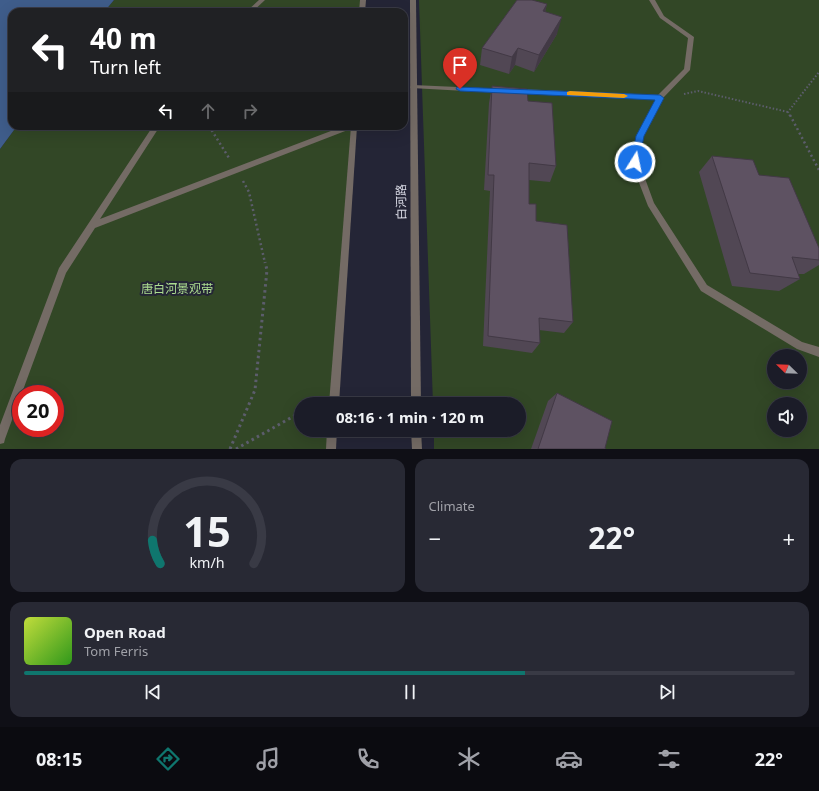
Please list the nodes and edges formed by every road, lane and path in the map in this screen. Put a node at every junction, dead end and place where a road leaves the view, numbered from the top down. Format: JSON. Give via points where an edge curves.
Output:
{"nodes":[{"id":1,"x":262,"y":0,"type":"edge"},
{"id":2,"x":412,"y":0,"type":"edge"},
{"id":3,"x":652,"y":0,"type":"edge"},
{"id":4,"x":253,"y":8,"type":"edge"},
{"id":5,"x":819,"y":72,"type":"edge"},
{"id":6,"x":413,"y":87,"type":"junction"},
{"id":7,"x":660,"y":98,"type":"junction"},
{"id":8,"x":788,"y":112,"type":"junction"},
{"id":9,"x":154,"y":130,"type":"edge"},
{"id":10,"x":211,"y":130,"type":"edge"},
{"id":11,"x":341,"y":130,"type":"edge"},
{"id":12,"x":354,"y":130,"type":"edge"},
{"id":13,"x":236,"y":170,"type":"junction"},
{"id":14,"x":819,"y":170,"type":"edge"},
{"id":15,"x":91,"y":226,"type":"junction"},
{"id":16,"x":819,"y":352,"type":"edge"},
{"id":17,"x":335,"y":397,"type":"edge"},
{"id":18,"x":416,"y":397,"type":"edge"},
{"id":19,"x":294,"y":416,"type":"edge"},
{"id":20,"x":332,"y":437,"type":"edge"},
{"id":21,"x":416,"y":437,"type":"edge"},
{"id":22,"x":0,"y":439,"type":"edge"},
{"id":23,"x":230,"y":449,"type":"edge"},
{"id":24,"x":236,"y":449,"type":"edge"},
{"id":25,"x":331,"y":449,"type":"edge"},
{"id":26,"x":417,"y":449,"type":"edge"}],
"edges":[{"from":1,"to":4,"type":"street"},
{"from":2,"to":6,"type":"street","name":"白河路"},
{"from":3,"to":7,"type":"street","via":[[662,17],[691,37],[687,70]]},
{"from":5,"to":8,"type":"path"},
{"from":6,"to":7,"type":"street"},
{"from":6,"to":18,"type":"street","name":"白河路"},
{"from":7,"to":8,"type":"path","via":[[698,91]]},
{"from":7,"to":16,"type":"street","via":[[640,136],[635,162],[651,204],[704,288],[800,346]]},
{"from":8,"to":14,"type":"path"},
{"from":9,"to":15,"type":"street"},
{"from":10,"to":13,"type":"path"},
{"from":11,"to":13,"type":"street"},
{"from":12,"to":17,"type":"street"},
{"from":13,"to":15,"type":"street"},
{"from":13,"to":23,"type":"path","via":[[249,192],[267,270],[255,390]]},
{"from":15,"to":22,"type":"street","via":[[62,271]]},
{"from":19,"to":24,"type":"path"},
{"from":20,"to":25,"type":"street"},
{"from":21,"to":26,"type":"street"}]}
